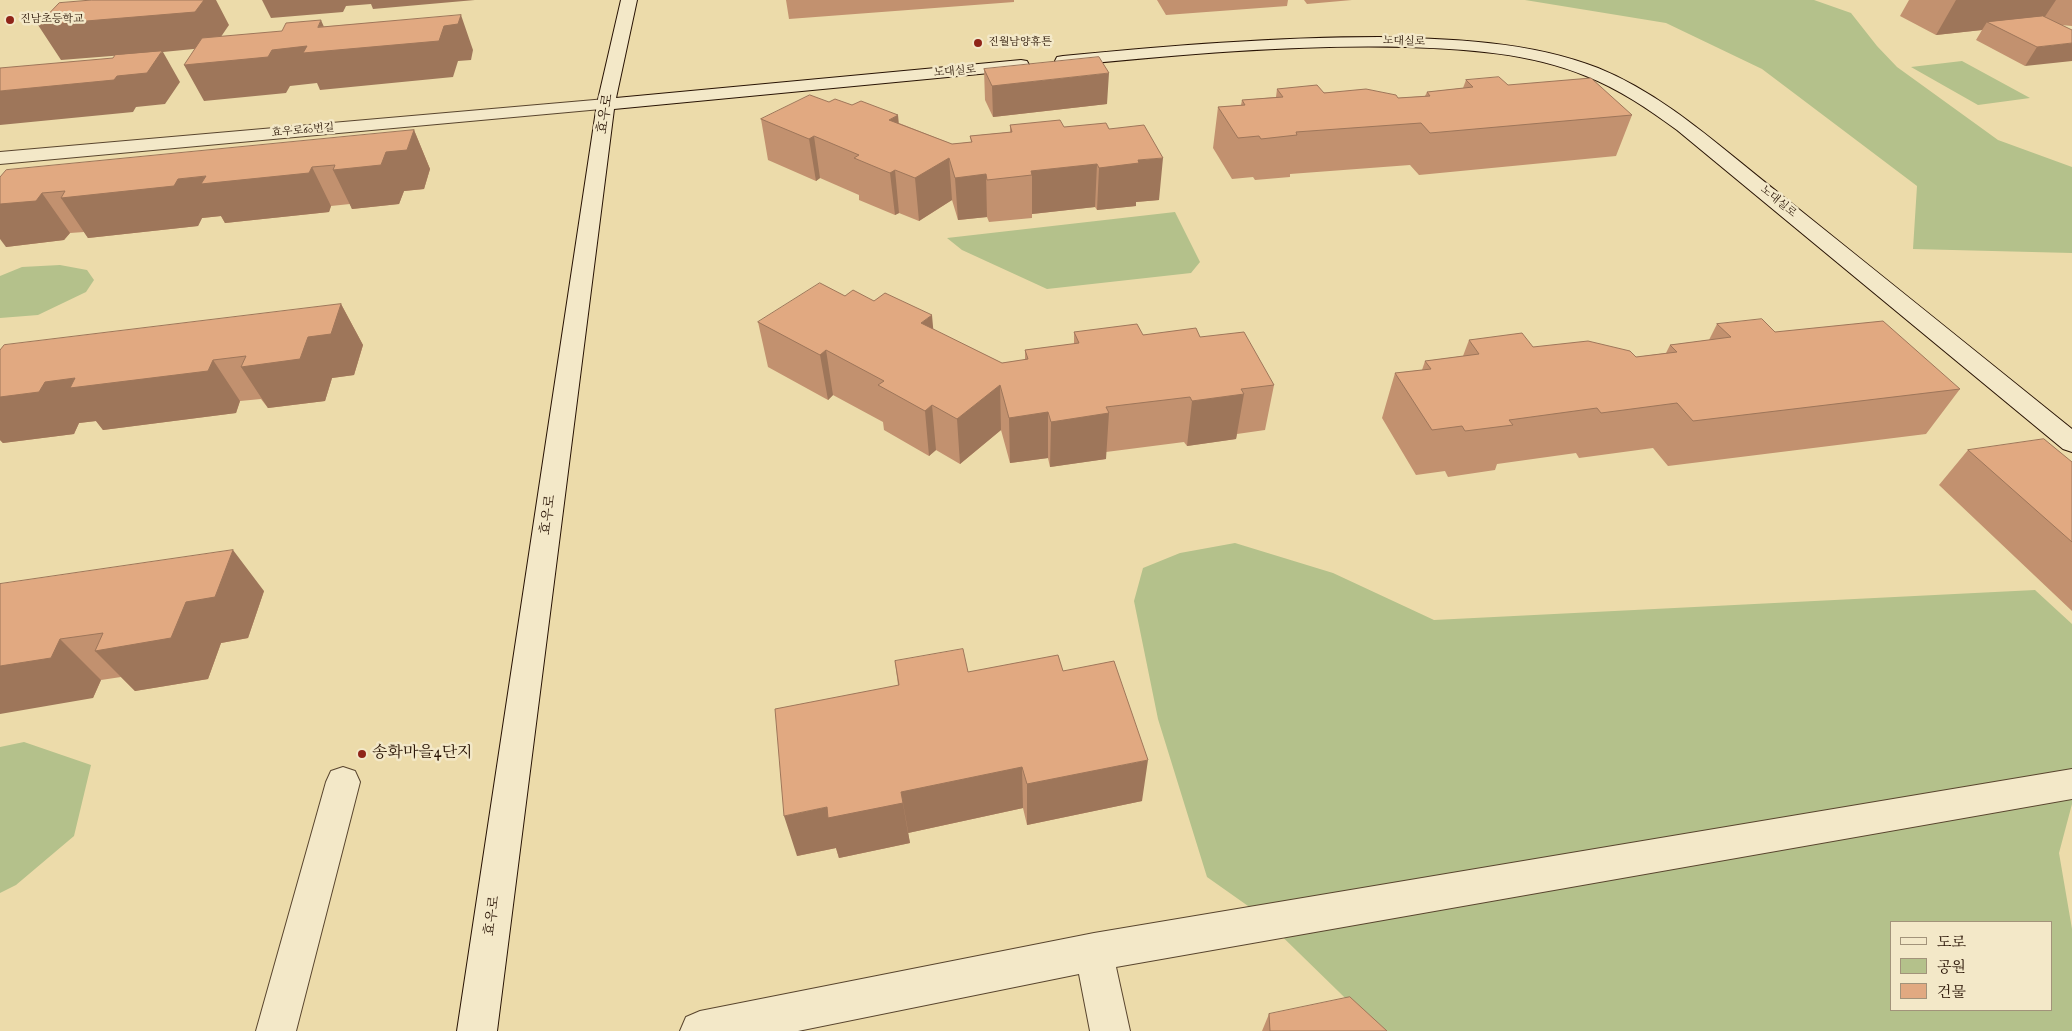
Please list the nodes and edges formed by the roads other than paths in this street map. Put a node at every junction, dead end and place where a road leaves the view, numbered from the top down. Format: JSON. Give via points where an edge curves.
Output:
{"nodes":[{"id":1,"x":629,"y":0,"type":"edge"},
{"id":2,"x":606,"y":104,"type":"junction"},
{"id":3,"x":0,"y":158,"type":"edge"},
{"id":4,"x":2072,"y":443,"type":"edge"},
{"id":5,"x":343,"y":782,"type":"dead end"},
{"id":6,"x":2072,"y":784,"type":"edge"},
{"id":7,"x":1094,"y":952,"type":"junction"},
{"id":8,"x":276,"y":1031,"type":"edge"},
{"id":9,"x":477,"y":1031,"type":"edge"},
{"id":10,"x":700,"y":1031,"type":"edge"},
{"id":11,"x":1110,"y":1031,"type":"edge"}],
"edges":[{"from":1,"to":2,"type":"main road","name":"효우로"},
{"from":2,"to":3,"type":"main road","name":"효우로60번길"},
{"from":2,"to":4,"type":"main road","name":"노대실로","via":[[1292,43],[1347,41],[1467,45],[1512,50],[1592,72],[1654,104]]},
{"from":2,"to":9,"type":"main road","name":"효우로"},
{"from":5,"to":8,"type":"main road"},
{"from":6,"to":7,"type":"main road"},
{"from":7,"to":10,"type":"main road"},
{"from":7,"to":11,"type":"main road"}]}
